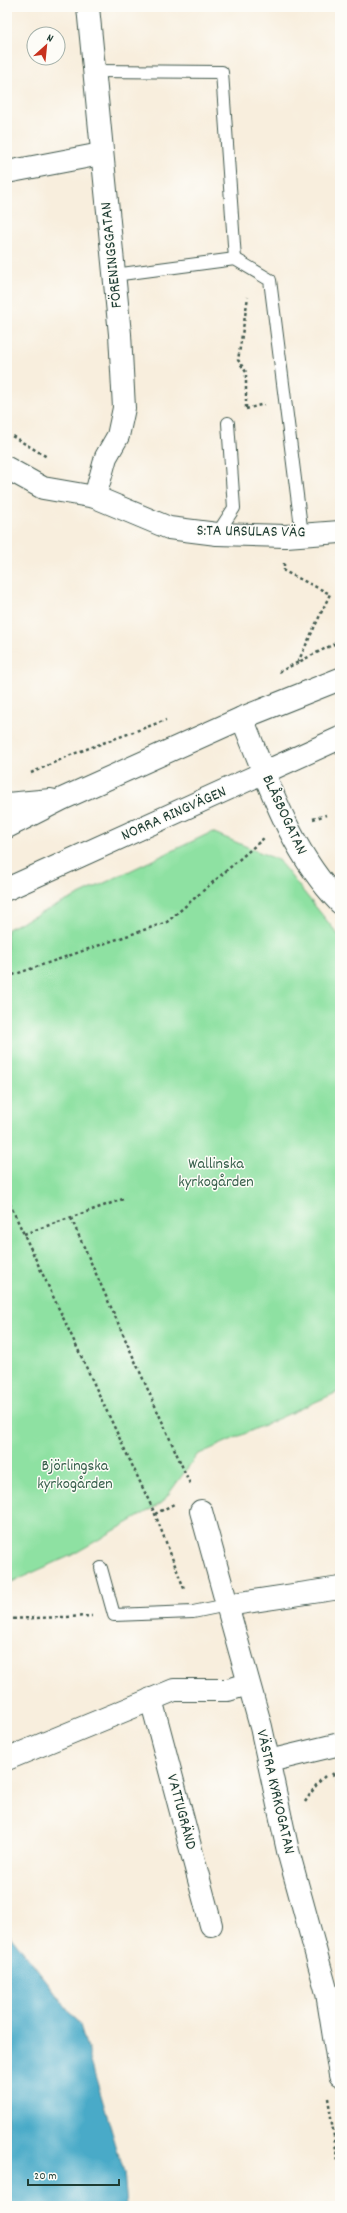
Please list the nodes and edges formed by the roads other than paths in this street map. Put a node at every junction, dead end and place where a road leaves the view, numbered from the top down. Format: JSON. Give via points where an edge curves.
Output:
{"nodes":[{"id":1,"x":88,"y":7,"type":"edge"},
{"id":2,"x":94,"y":71,"type":"junction"},
{"id":3,"x":101,"y":154,"type":"junction"},
{"id":4,"x":7,"y":172,"type":"edge"},
{"id":5,"x":239,"y":262,"type":"junction"},
{"id":6,"x":114,"y":275,"type":"junction"},
{"id":7,"x":228,"y":423,"type":"road end"},
{"id":8,"x":7,"y":468,"type":"edge"},
{"id":9,"x":95,"y":497,"type":"junction"},
{"id":10,"x":340,"y":532,"type":"edge"},
{"id":11,"x":217,"y":534,"type":"junction"},
{"id":12,"x":294,"y":535,"type":"junction"},
{"id":13,"x":340,"y":679,"type":"edge"},
{"id":14,"x":242,"y":718,"type":"junction"},
{"id":15,"x":340,"y":738,"type":"edge"},
{"id":16,"x":264,"y":772,"type":"junction"},
{"id":17,"x":62,"y":798,"type":"junction"},
{"id":18,"x":7,"y":804,"type":"edge"},
{"id":19,"x":7,"y":827,"type":"edge"},
{"id":20,"x":7,"y":889,"type":"edge"},
{"id":21,"x":340,"y":903,"type":"edge"},
{"id":22,"x":198,"y":1502,"type":"road end"},
{"id":23,"x":101,"y":1568,"type":"dead end"},
{"id":24,"x":340,"y":1588,"type":"edge"},
{"id":25,"x":227,"y":1605,"type":"junction"},
{"id":26,"x":248,"y":1684,"type":"junction"},
{"id":27,"x":151,"y":1699,"type":"junction"},
{"id":28,"x":340,"y":1744,"type":"edge"},
{"id":29,"x":7,"y":1759,"type":"edge"},
{"id":30,"x":269,"y":1761,"type":"junction"},
{"id":31,"x":211,"y":1925,"type":"dead end"},
{"id":32,"x":340,"y":2075,"type":"edge"}],
"edges":[{"from":1,"to":2,"type":"street","name":"FÖRENINGSGATAN"},
{"from":2,"to":3,"type":"street","name":"FÖRENINGSGATAN"},
{"from":2,"to":5,"type":"lane","via":[[222,72]]},
{"from":3,"to":4,"type":"street"},
{"from":3,"to":6,"type":"street","name":"FÖRENINGSGATAN"},
{"from":5,"to":6,"type":"lane"},
{"from":5,"to":12,"type":"lane","via":[[270,280],[286,406]]},
{"from":6,"to":9,"type":"street","name":"FÖRENINGSGATAN","via":[[124,408],[118,436],[106,456]]},
{"from":7,"to":11,"type":"lane","via":[[234,508]]},
{"from":8,"to":9,"type":"street","name":"S:TA URSULAS VÄG","via":[[43,488]]},
{"from":9,"to":11,"type":"street","name":"S:TA URSULAS VÄG","via":[[169,528]]},
{"from":10,"to":12,"type":"street","name":"S:TA URSULAS VÄG"},
{"from":11,"to":12,"type":"street","name":"S:TA URSULAS VÄG"},
{"from":13,"to":14,"type":"street"},
{"from":14,"to":16,"type":"street","name":"BLÅSBOGATAN"},
{"from":14,"to":17,"type":"street"},
{"from":15,"to":16,"type":"street","name":"NORRA RINGVÄGEN"},
{"from":16,"to":20,"type":"street","name":"NORRA RINGVÄGEN"},
{"from":16,"to":21,"type":"street","name":"BLÅSBOGATAN","via":[[288,828],[309,867]]},
{"from":17,"to":18,"type":"street"},
{"from":17,"to":19,"type":"street"},
{"from":22,"to":25,"type":"street","name":"VÄSTRA KYRKOGATAN"},
{"from":23,"to":25,"type":"lane","via":[[114,1615],[194,1612]]},
{"from":24,"to":25,"type":"street"},
{"from":25,"to":26,"type":"street","name":"VÄSTRA KYRKOGATAN"},
{"from":26,"to":27,"type":"street","via":[[228,1690],[174,1690]]},
{"from":26,"to":30,"type":"street","name":"VÄSTRA KYRKOGATAN"},
{"from":27,"to":29,"type":"street"},
{"from":27,"to":31,"type":"street","name":"VATTUGRÄND"},
{"from":28,"to":30,"type":"street"},
{"from":30,"to":32,"type":"street","name":"VÄSTRA KYRKOGATAN","via":[[288,1850],[327,1993]]}]}
